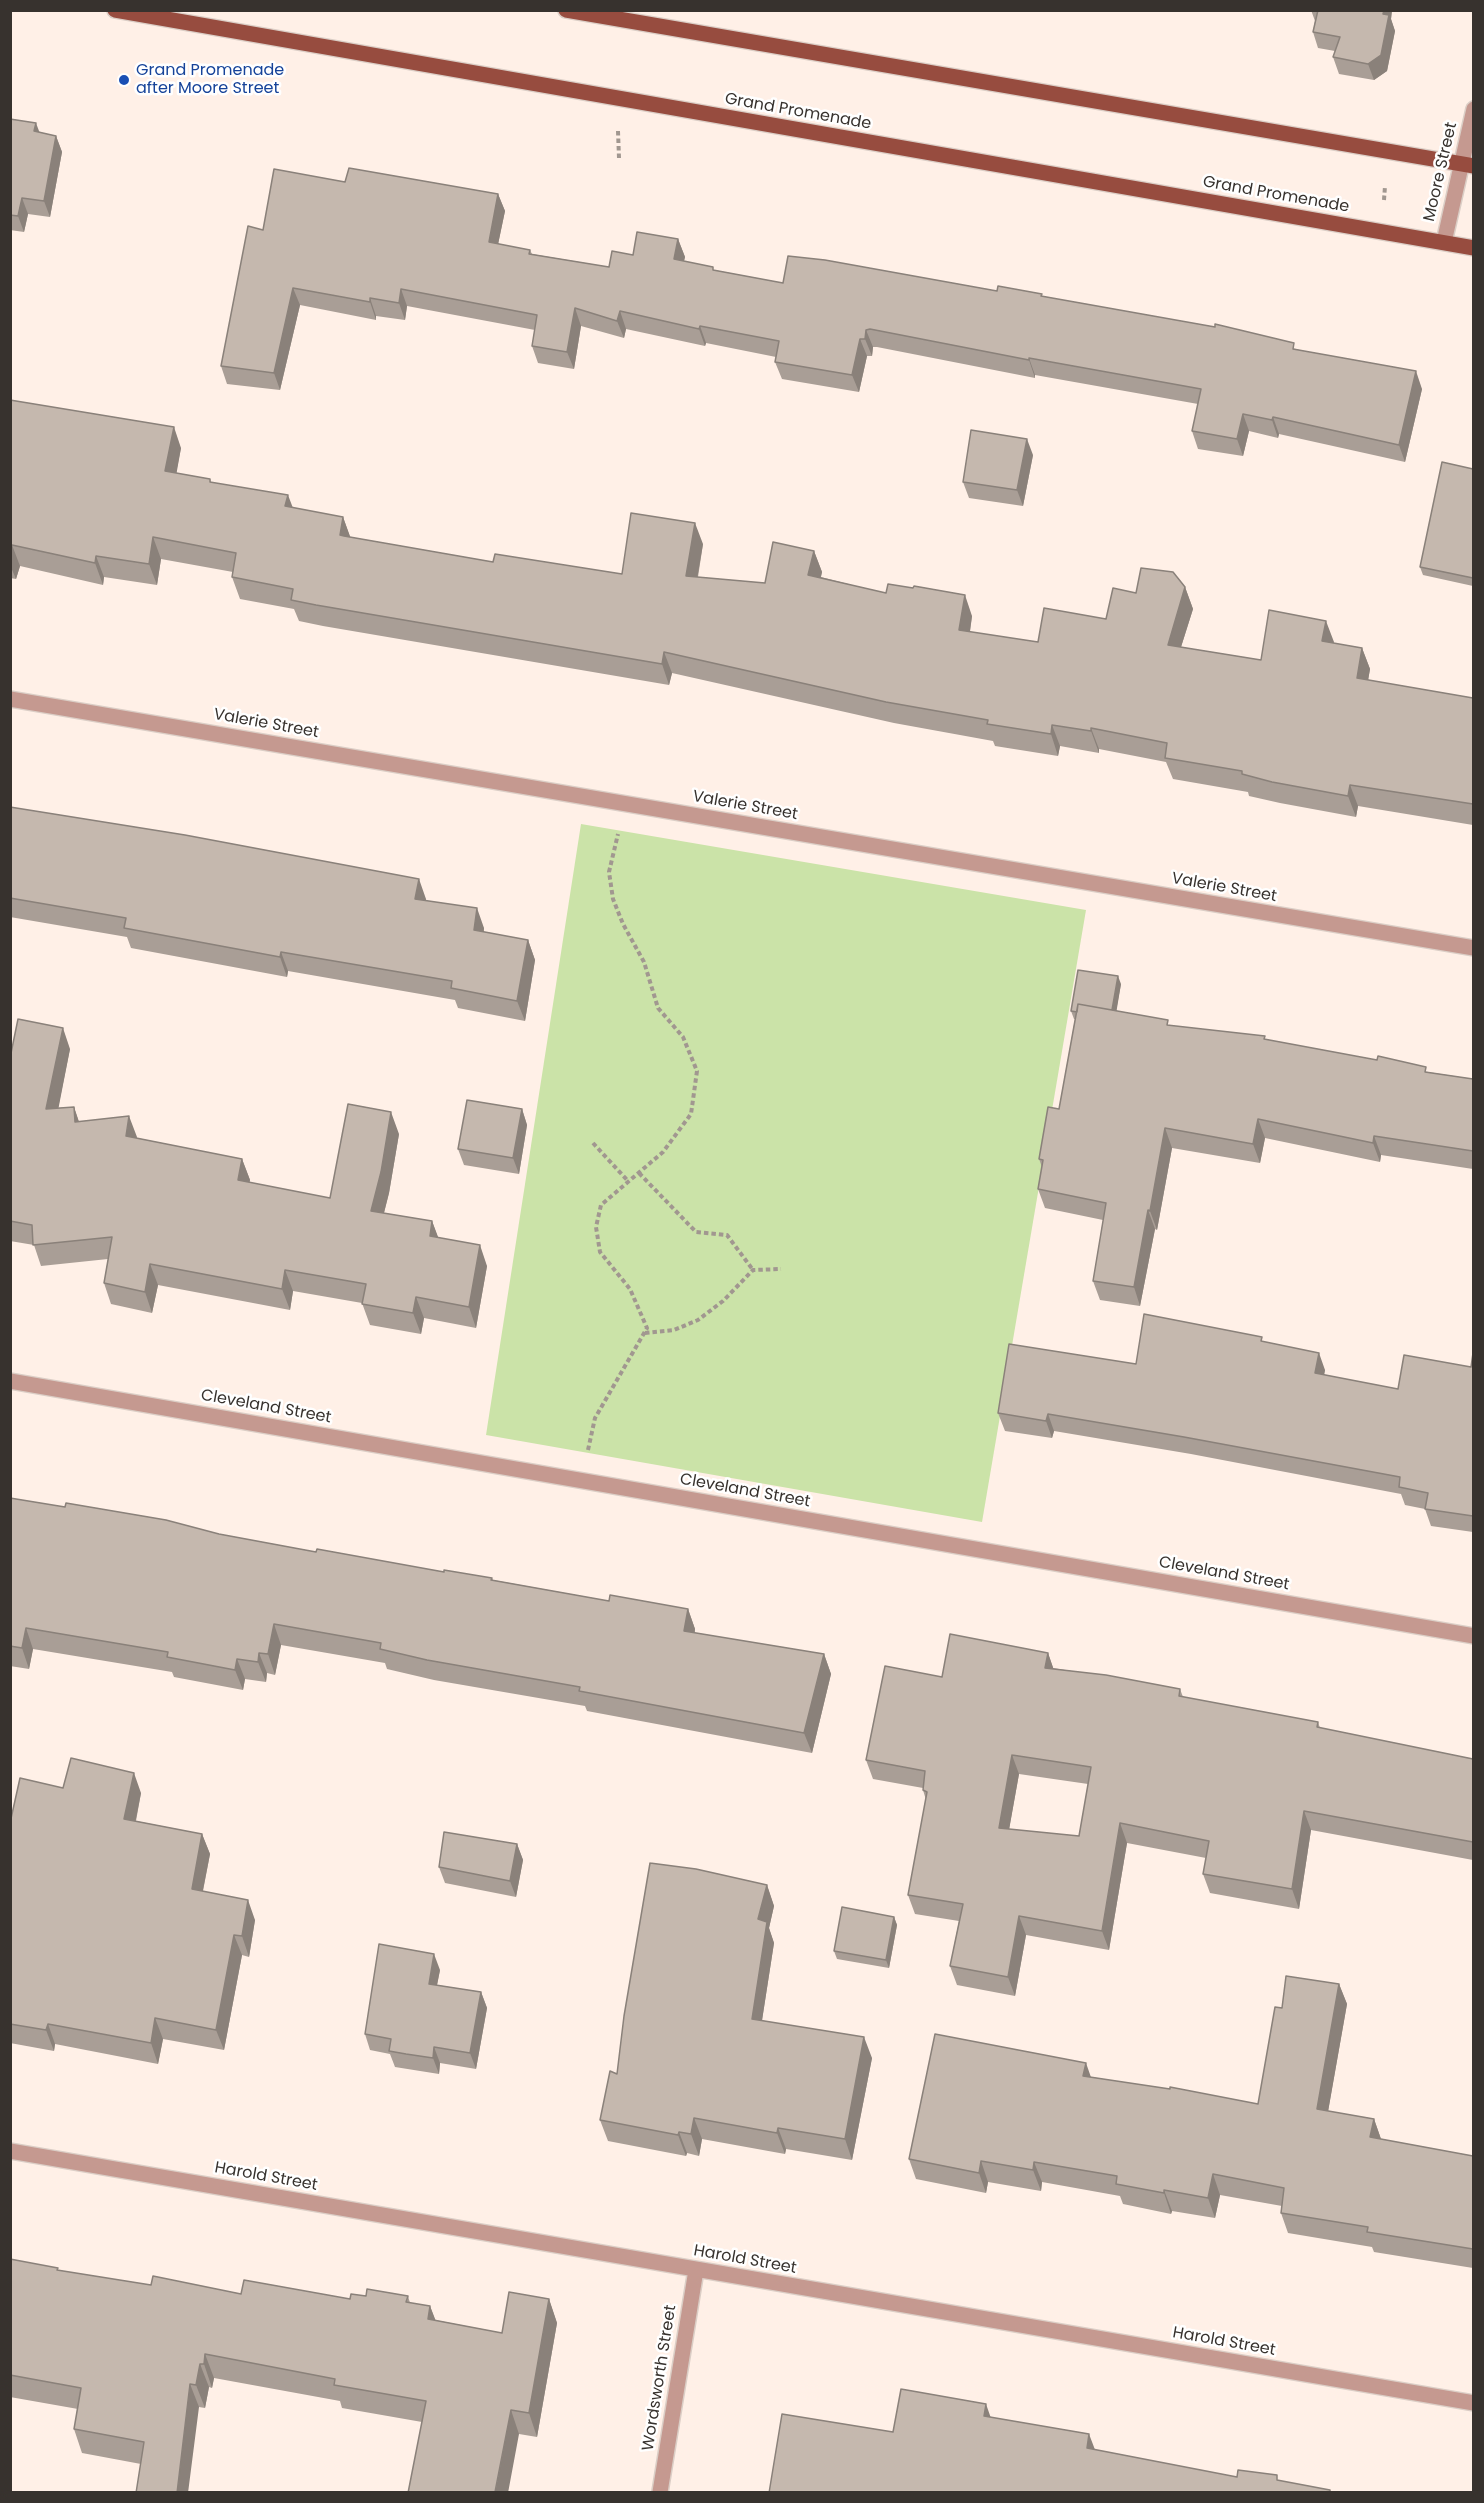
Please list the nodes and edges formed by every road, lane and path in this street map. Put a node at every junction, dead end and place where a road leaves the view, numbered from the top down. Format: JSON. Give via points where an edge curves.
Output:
{"nodes":[{"id":1,"x":115,"y":10,"type":"edge"},
{"id":2,"x":566,"y":10,"type":"edge"},
{"id":3,"x":1473,"y":109,"type":"edge"},
{"id":4,"x":1467,"y":165,"type":"edge"},
{"id":5,"x":1444,"y":242,"type":"junction"},
{"id":6,"x":1473,"y":248,"type":"edge"},
{"id":7,"x":10,"y":699,"type":"edge"},
{"id":8,"x":625,"y":804,"type":"junction"},
{"id":9,"x":1473,"y":948,"type":"edge"},
{"id":10,"x":593,"y":1143,"type":"dead end"},
{"id":11,"x":639,"y":1173,"type":"junction"},
{"id":12,"x":628,"y":1181,"type":"junction"},
{"id":13,"x":781,"y":1269,"type":"dead end"},
{"id":14,"x":753,"y":1270,"type":"junction"},
{"id":15,"x":645,"y":1333,"type":"junction"},
{"id":16,"x":10,"y":1381,"type":"edge"},
{"id":17,"x":582,"y":1480,"type":"junction"},
{"id":18,"x":1473,"y":1636,"type":"edge"},
{"id":19,"x":10,"y":2151,"type":"edge"},
{"id":20,"x":696,"y":2270,"type":"junction"},
{"id":21,"x":1473,"y":2403,"type":"edge"},
{"id":22,"x":660,"y":2493,"type":"edge"}],
"edges":[{"from":1,"to":5,"type":"main road","name":"Grand Promenade"},
{"from":2,"to":4,"type":"main road"},
{"from":3,"to":4,"type":"street","name":"Moore Street"},
{"from":4,"to":5,"type":"street","name":"Moore Street"},
{"from":5,"to":6,"type":"main road","name":"Grand Promenade"},
{"from":7,"to":8,"type":"street","name":"Valerie Street"},
{"from":8,"to":9,"type":"street","name":"Valerie Street"},
{"from":8,"to":11,"type":"path","via":[[609,872],[613,899],[644,962],[658,1008],[683,1037],[697,1071],[691,1114],[663,1152]]},
{"from":10,"to":12,"type":"path"},
{"from":11,"to":12,"type":"path"},
{"from":11,"to":14,"type":"path","via":[[696,1232],[727,1235]]},
{"from":12,"to":15,"type":"path","via":[[601,1205],[596,1227],[600,1252],[630,1289],[647,1328]]},
{"from":13,"to":14,"type":"path"},
{"from":14,"to":15,"type":"path","via":[[698,1320],[674,1330]]},
{"from":15,"to":17,"type":"path","via":[[595,1418]]},
{"from":16,"to":17,"type":"street","name":"Cleveland Street"},
{"from":17,"to":18,"type":"street","name":"Cleveland Street"},
{"from":19,"to":20,"type":"street","name":"Harold Street"},
{"from":20,"to":21,"type":"street","name":"Harold Street"},
{"from":20,"to":22,"type":"street","name":"Wordsworth Street"}]}
